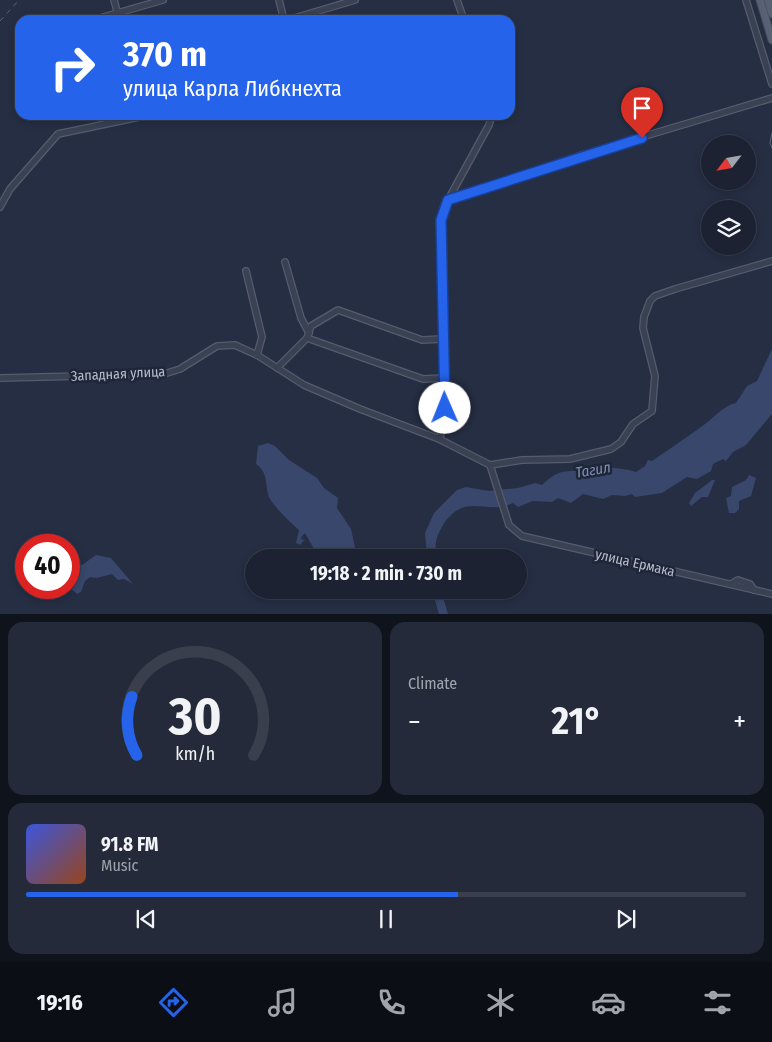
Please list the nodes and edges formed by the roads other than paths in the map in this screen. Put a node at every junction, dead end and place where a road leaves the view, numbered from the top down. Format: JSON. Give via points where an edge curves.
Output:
{"nodes":[{"id":1,"x":114,"y":0,"type":"edge"},
{"id":2,"x":163,"y":0,"type":"edge"},
{"id":3,"x":279,"y":0,"type":"edge"},
{"id":4,"x":356,"y":0,"type":"edge"},
{"id":5,"x":457,"y":0,"type":"edge"},
{"id":6,"x":746,"y":0,"type":"edge"},
{"id":7,"x":760,"y":0,"type":"edge"},
{"id":8,"x":768,"y":0,"type":"edge"},
{"id":9,"x":118,"y":12,"type":"junction"},
{"id":10,"x":772,"y":14,"type":"edge"},
{"id":11,"x":108,"y":15,"type":"edge"},
{"id":12,"x":119,"y":15,"type":"edge"},
{"id":13,"x":283,"y":15,"type":"edge"},
{"id":14,"x":305,"y":15,"type":"edge"},
{"id":15,"x":462,"y":15,"type":"edge"},
{"id":16,"x":772,"y":40,"type":"edge"},
{"id":17,"x":772,"y":84,"type":"edge"},
{"id":18,"x":772,"y":98,"type":"edge"},
{"id":19,"x":106,"y":120,"type":"edge"},
{"id":20,"x":123,"y":120,"type":"edge"},
{"id":21,"x":490,"y":120,"type":"edge"},
{"id":22,"x":107,"y":123,"type":"junction"},
{"id":23,"x":448,"y":200,"type":"junction"},
{"id":24,"x":0,"y":206,"type":"edge"},
{"id":25,"x":772,"y":261,"type":"edge"},
{"id":26,"x":285,"y":262,"type":"dead end"},
{"id":27,"x":246,"y":271,"type":"dead end"},
{"id":28,"x":308,"y":336,"type":"junction"},
{"id":29,"x":443,"y":339,"type":"junction"},
{"id":30,"x":257,"y":355,"type":"junction"},
{"id":31,"x":277,"y":368,"type":"junction"},
{"id":32,"x":0,"y":378,"type":"edge"},
{"id":33,"x":444,"y":378,"type":"junction"},
{"id":34,"x":439,"y":439,"type":"junction"},
{"id":35,"x":490,"y":465,"type":"junction"},
{"id":36,"x":772,"y":594,"type":"edge"}],
"edges":[{"from":1,"to":9,"type":"street"},
{"from":2,"to":9,"type":"street"},
{"from":3,"to":13,"type":"street"},
{"from":4,"to":14,"type":"street"},
{"from":5,"to":15,"type":"street"},
{"from":6,"to":17,"type":"street"},
{"from":7,"to":16,"type":"main road"},
{"from":8,"to":10,"type":"main road"},
{"from":9,"to":11,"type":"street"},
{"from":9,"to":12,"type":"street"},
{"from":18,"to":23,"type":"street","via":[[582,155]]},
{"from":19,"to":22,"type":"street"},
{"from":20,"to":22,"type":"street"},
{"from":21,"to":23,"type":"street"},
{"from":22,"to":24,"type":"street","via":[[58,134],[10,189]]},
{"from":23,"to":29,"type":"street","via":[[441,220]]},
{"from":25,"to":35,"type":"street","via":[[675,289],[650,301],[643,328],[655,376],[652,411],[633,424],[621,442],[612,448],[570,459],[522,460]]},
{"from":26,"to":28,"type":"street"},
{"from":27,"to":30,"type":"street","via":[[261,330]]},
{"from":28,"to":29,"type":"street","via":[[311,326],[338,310],[422,340]]},
{"from":28,"to":31,"type":"street"},
{"from":28,"to":33,"type":"street","via":[[423,379]]},
{"from":29,"to":33,"type":"street"},
{"from":30,"to":31,"type":"street","name":"Западная улица"},
{"from":30,"to":32,"type":"street","name":"Западная улица","via":[[229,344],[217,346],[180,369],[164,374]]},
{"from":31,"to":34,"type":"street","name":"Западная улица","via":[[332,398]]},
{"from":33,"to":34,"type":"street","via":[[445,422]]},
{"from":34,"to":35,"type":"street","name":"Западная улица"},
{"from":35,"to":36,"type":"street","name":"улица Ермака","via":[[507,518],[514,530],[531,540]]}]}
